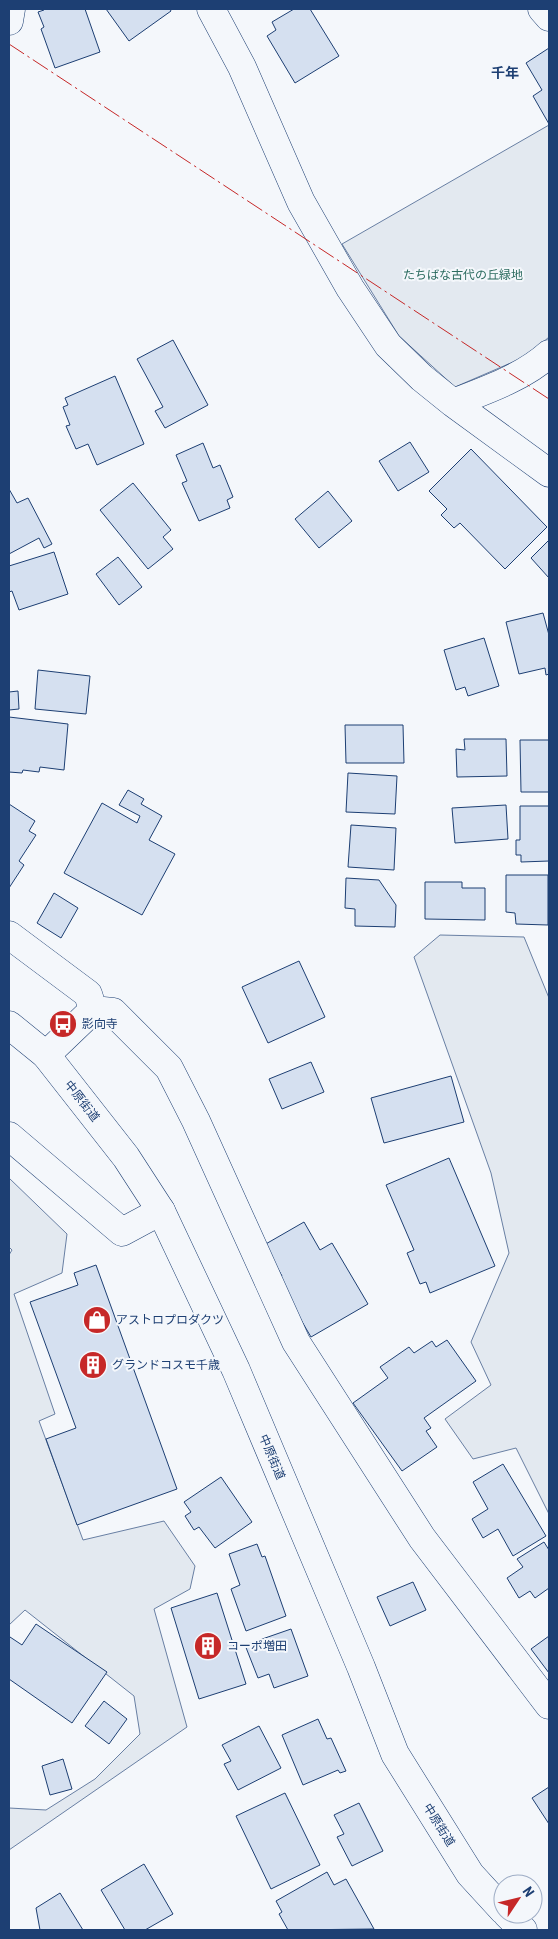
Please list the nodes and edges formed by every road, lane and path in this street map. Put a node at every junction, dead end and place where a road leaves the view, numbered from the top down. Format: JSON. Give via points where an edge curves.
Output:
{"nodes":[{"id":1,"x":11,"y":9,"type":"edge"},
{"id":2,"x":211,"y":9,"type":"edge"},
{"id":3,"x":542,"y":9,"type":"edge"},
{"id":4,"x":549,"y":17,"type":"edge"},
{"id":5,"x":9,"y":20,"type":"edge"},
{"id":6,"x":549,"y":354,"type":"edge"},
{"id":7,"x":453,"y":403,"type":"junction"},
{"id":8,"x":549,"y":473,"type":"edge"},
{"id":9,"x":9,"y":935,"type":"edge"},
{"id":10,"x":92,"y":1010,"type":"junction"},
{"id":11,"x":9,"y":1025,"type":"edge"},
{"id":12,"x":46,"y":1055,"type":"junction"},
{"id":13,"x":9,"y":1136,"type":"edge"},
{"id":14,"x":161,"y":1211,"type":"junction"},
{"id":15,"x":549,"y":1705,"type":"edge"},
{"id":16,"x":493,"y":1899,"type":"edge"}],
"edges":[{"from":1,"to":5,"type":"street"},
{"from":2,"to":7,"type":"street","via":[[242,66],[301,202],[350,288],[388,344]]},
{"from":3,"to":4,"type":"street"},
{"from":6,"to":7,"type":"street","via":[[536,366]]},
{"from":7,"to":8,"type":"street"},
{"from":9,"to":10,"type":"street","via":[[88,994]]},
{"from":10,"to":12,"type":"street"},
{"from":10,"to":15,"type":"street","via":[[113,1012],[169,1068],[296,1342],[422,1538]]},
{"from":11,"to":12,"type":"street","name":"中原街道"},
{"from":12,"to":14,"type":"street","name":"中原街道","via":[[126,1156]]},
{"from":13,"to":14,"type":"street","via":[[122,1232]]},
{"from":14,"to":16,"type":"street","name":"中原街道","via":[[240,1379],[395,1754],[470,1874]]}]}
